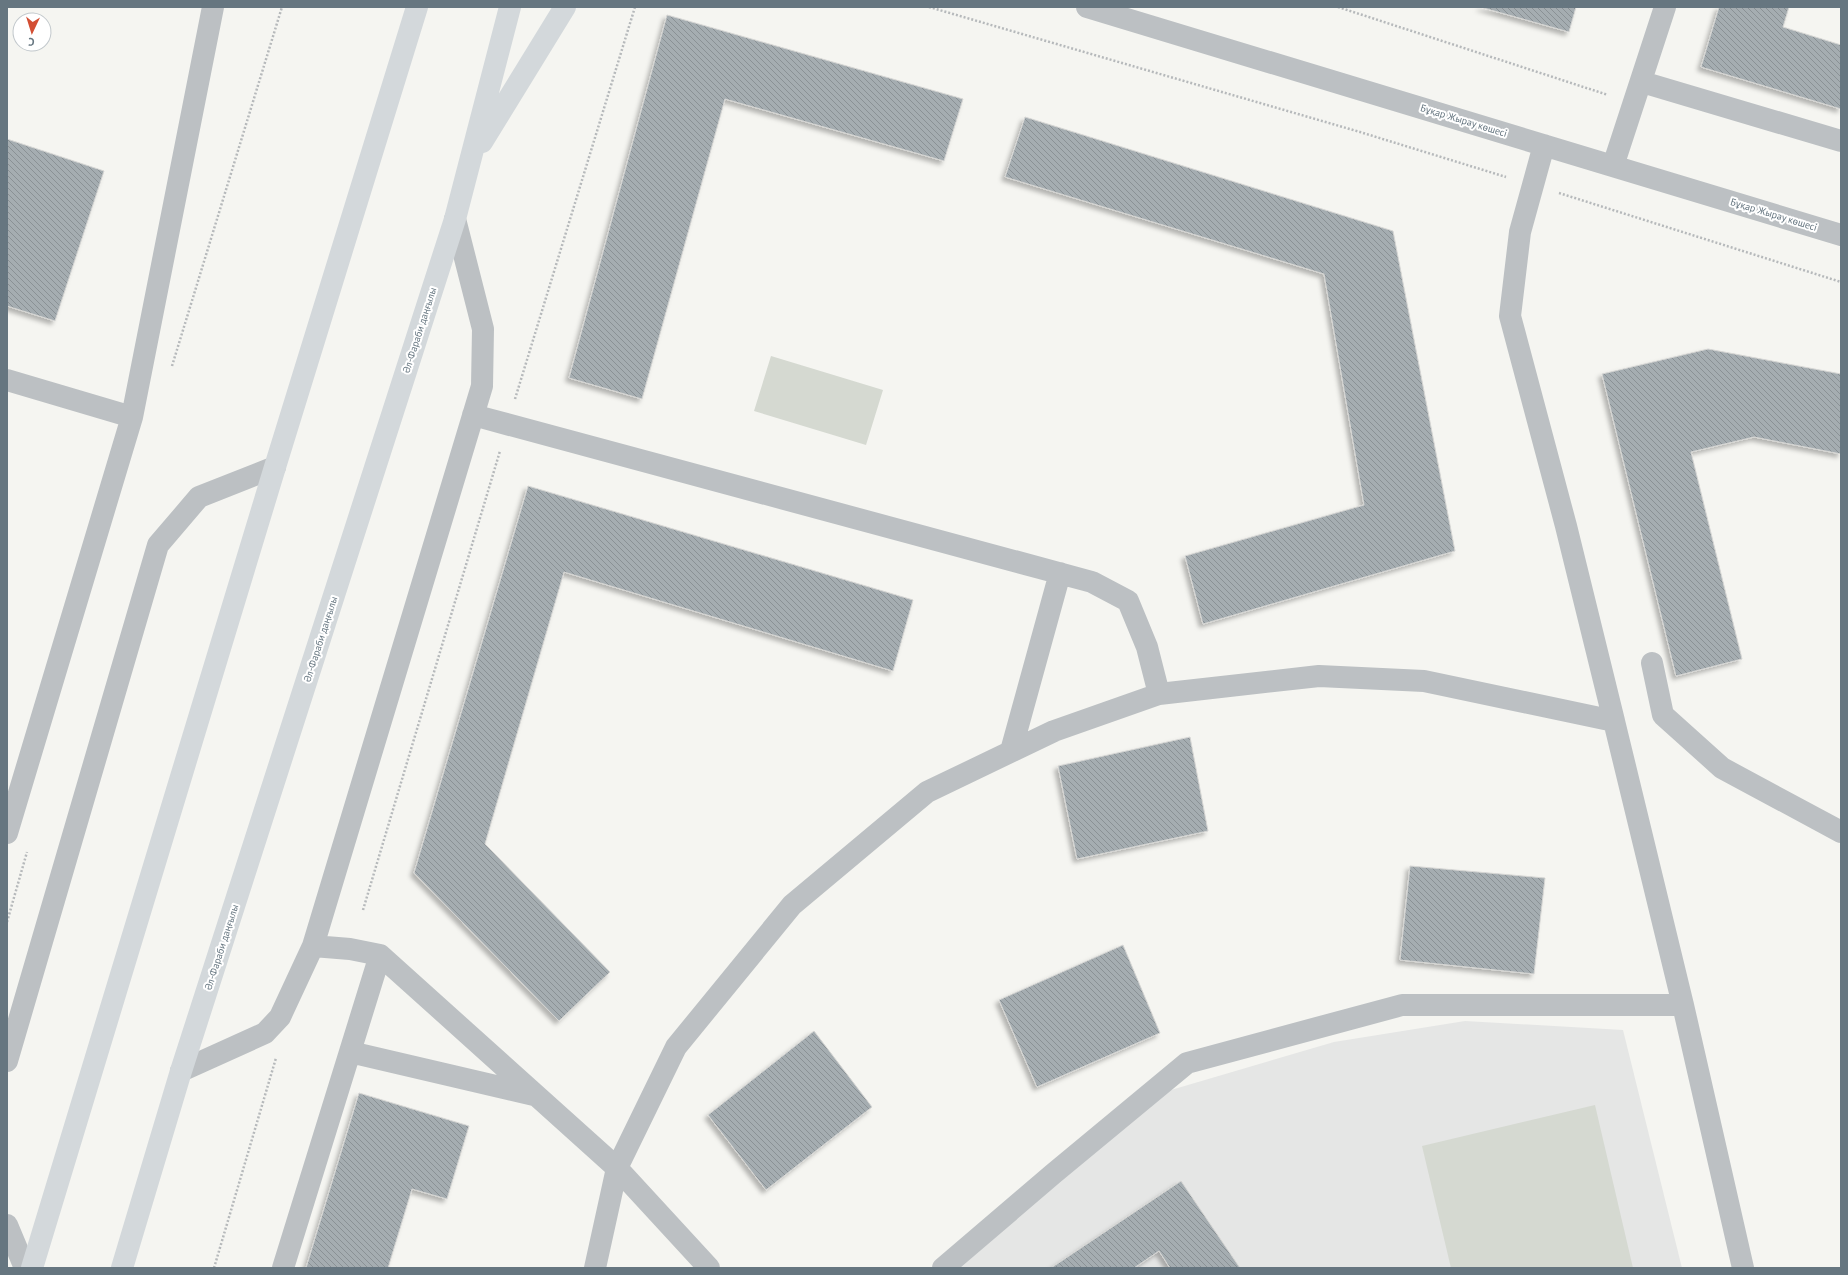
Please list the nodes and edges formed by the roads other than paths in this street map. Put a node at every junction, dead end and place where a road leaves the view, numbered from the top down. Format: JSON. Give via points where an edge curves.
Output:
{"nodes":[{"id":1,"x":213,"y":7,"type":"edge"},
{"id":2,"x":417,"y":7,"type":"edge"},
{"id":3,"x":510,"y":7,"type":"edge"},
{"id":4,"x":565,"y":7,"type":"edge"},
{"id":5,"x":1087,"y":7,"type":"edge"},
{"id":6,"x":1665,"y":7,"type":"edge"},
{"id":7,"x":1129,"y":13,"type":"edge"},
{"id":8,"x":1642,"y":82,"type":"junction"},
{"id":9,"x":1841,"y":141,"type":"edge"},
{"id":10,"x":1544,"y":145,"type":"junction"},
{"id":11,"x":470,"y":162,"type":"junction"},
{"id":12,"x":1613,"y":166,"type":"junction"},
{"id":13,"x":455,"y":219,"type":"junction"},
{"id":14,"x":1841,"y":234,"type":"edge"},
{"id":15,"x":7,"y":380,"type":"edge"},
{"id":16,"x":473,"y":415,"type":"junction"},
{"id":17,"x":132,"y":417,"type":"junction"},
{"id":18,"x":275,"y":467,"type":"junction"},
{"id":19,"x":1060,"y":573,"type":"junction"},
{"id":20,"x":1652,"y":663,"type":"dead end"},
{"id":21,"x":1159,"y":694,"type":"junction"},
{"id":22,"x":1614,"y":721,"type":"junction"},
{"id":23,"x":1011,"y":751,"type":"junction"},
{"id":24,"x":1841,"y":832,"type":"edge"},
{"id":25,"x":7,"y":833,"type":"edge"},
{"id":26,"x":313,"y":946,"type":"junction"},
{"id":27,"x":380,"y":955,"type":"junction"},
{"id":28,"x":1683,"y":1005,"type":"junction"},
{"id":29,"x":350,"y":1052,"type":"junction"},
{"id":30,"x":7,"y":1061,"type":"edge"},
{"id":31,"x":181,"y":1071,"type":"junction"},
{"id":32,"x":535,"y":1095,"type":"junction"},
{"id":33,"x":617,"y":1168,"type":"junction"},
{"id":34,"x":7,"y":1225,"type":"edge"},
{"id":35,"x":24,"y":1268,"type":"edge"},
{"id":36,"x":32,"y":1268,"type":"edge"},
{"id":37,"x":122,"y":1268,"type":"edge"},
{"id":38,"x":283,"y":1268,"type":"edge"},
{"id":39,"x":595,"y":1268,"type":"edge"},
{"id":40,"x":709,"y":1268,"type":"edge"},
{"id":41,"x":943,"y":1268,"type":"edge"},
{"id":42,"x":1743,"y":1268,"type":"edge"}],
"edges":[{"from":1,"to":17,"type":"street"},
{"from":2,"to":18,"type":"main road"},
{"from":3,"to":11,"type":"main road","name":"Әл-Фараби даңғылы"},
{"from":4,"to":11,"type":"main road"},
{"from":5,"to":7,"type":"street","name":"Бұқар Жырау көшесі"},
{"from":6,"to":8,"type":"street"},
{"from":7,"to":10,"type":"street","name":"Бұқар Жырау көшесі"},
{"from":8,"to":9,"type":"street"},
{"from":8,"to":12,"type":"street"},
{"from":10,"to":12,"type":"street","name":"Бұқар Жырау көшесі"},
{"from":10,"to":22,"type":"street","via":[[1520,232],[1510,316],[1566,526]]},
{"from":11,"to":13,"type":"main road","name":"Әл-Фараби даңғылы"},
{"from":12,"to":14,"type":"street","name":"Бұқар Жырау көшесі"},
{"from":13,"to":16,"type":"street","via":[[483,329],[482,386]]},
{"from":13,"to":31,"type":"main road","name":"Әл-Фараби даңғылы"},
{"from":15,"to":17,"type":"street"},
{"from":16,"to":19,"type":"street"},
{"from":16,"to":26,"type":"street"},
{"from":17,"to":25,"type":"street"},
{"from":18,"to":30,"type":"street","via":[[199,497],[158,545]]},
{"from":18,"to":36,"type":"main road"},
{"from":19,"to":21,"type":"street","via":[[1092,582],[1128,601],[1147,646]]},
{"from":19,"to":23,"type":"street"},
{"from":20,"to":24,"type":"street","via":[[1663,715],[1722,768]]},
{"from":21,"to":22,"type":"street","via":[[1319,676],[1424,681]]},
{"from":21,"to":23,"type":"street","via":[[1054,731]]},
{"from":22,"to":28,"type":"street"},
{"from":23,"to":33,"type":"street","via":[[927,792],[792,905],[676,1048]]},
{"from":26,"to":27,"type":"street"},
{"from":26,"to":31,"type":"street","via":[[280,1017],[265,1033]]},
{"from":27,"to":29,"type":"street"},
{"from":27,"to":32,"type":"street"},
{"from":28,"to":41,"type":"street","via":[[1402,1005],[1187,1063]]},
{"from":28,"to":42,"type":"street"},
{"from":29,"to":32,"type":"street"},
{"from":29,"to":38,"type":"street"},
{"from":31,"to":37,"type":"main road","name":"Әл-Фараби даңғылы"},
{"from":32,"to":33,"type":"street"},
{"from":33,"to":39,"type":"street"},
{"from":33,"to":40,"type":"street"},
{"from":34,"to":35,"type":"street"}]}
